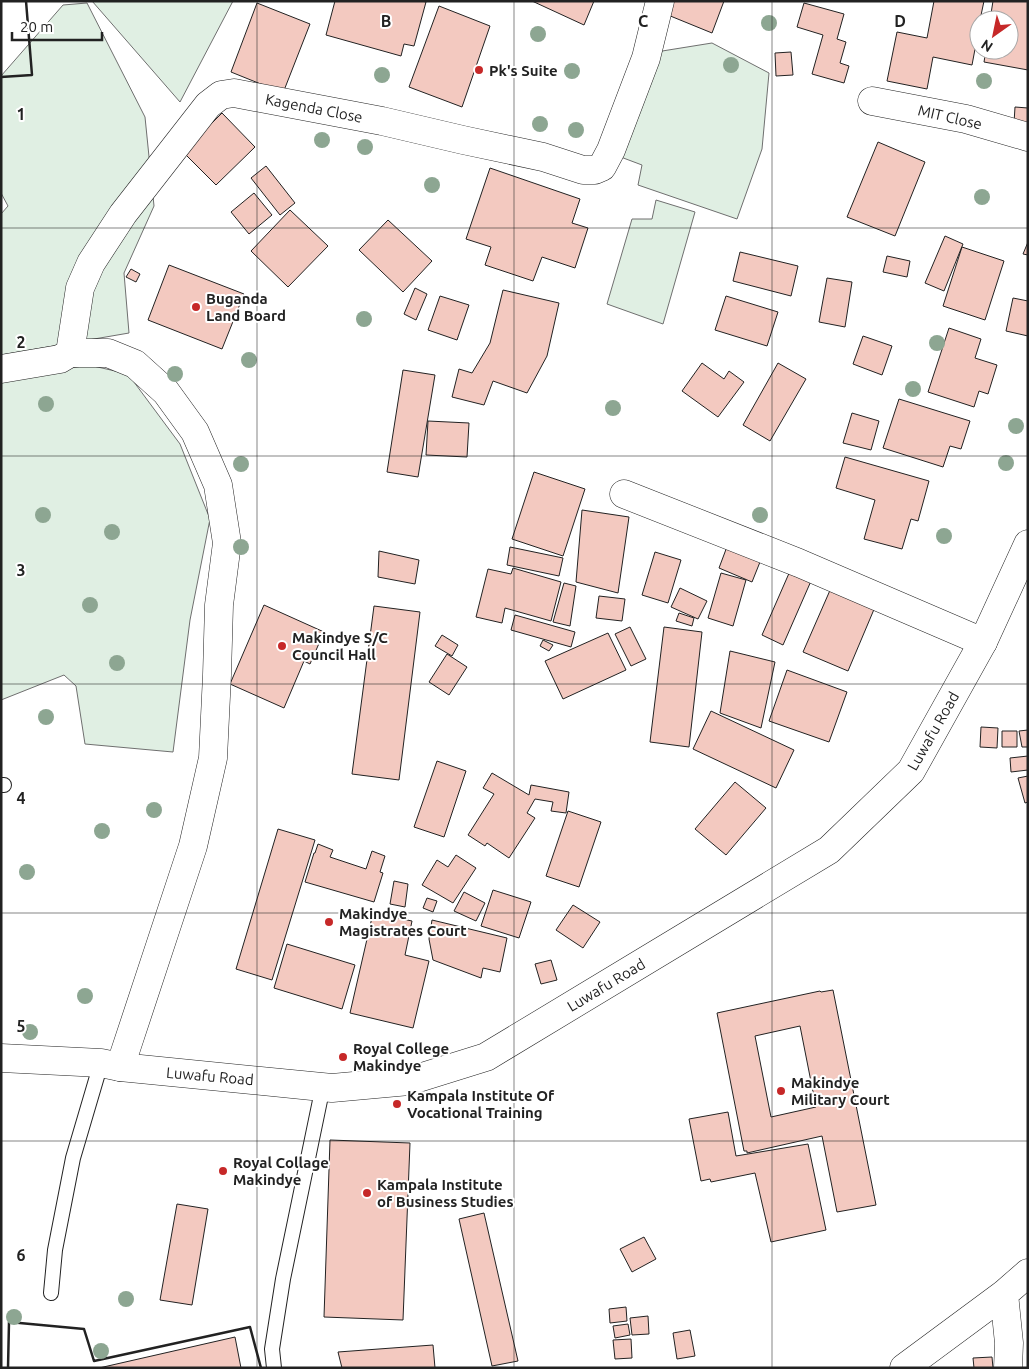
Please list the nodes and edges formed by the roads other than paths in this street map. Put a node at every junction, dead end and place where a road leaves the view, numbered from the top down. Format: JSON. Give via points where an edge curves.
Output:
{"nodes":[{"id":1,"x":660,"y":1,"type":"edge"},
{"id":2,"x":872,"y":101,"type":"dead end"},
{"id":3,"x":1028,"y":137,"type":"edge"},
{"id":4,"x":70,"y":352,"type":"junction"},
{"id":5,"x":1,"y":368,"type":"edge"},
{"id":6,"x":624,"y":494,"type":"dead end"},
{"id":7,"x":1028,"y":544,"type":"edge"},
{"id":8,"x":983,"y":642,"type":"junction"},
{"id":9,"x":1,"y":1058,"type":"edge"},
{"id":10,"x":111,"y":1065,"type":"junction"},
{"id":11,"x":323,"y":1086,"type":"junction"},
{"id":12,"x":1028,"y":1273,"type":"edge"},
{"id":13,"x":51,"y":1293,"type":"dead end"},
{"id":14,"x":1004,"y":1294,"type":"junction"},
{"id":15,"x":1015,"y":1351,"type":"edge"},
{"id":16,"x":274,"y":1368,"type":"edge"},
{"id":17,"x":904,"y":1368,"type":"edge"}],
"edges":[{"from":1,"to":4,"type":"street","name":"Kagenda Close","via":[[646,58],[611,150],[602,167],[595,170],[583,170],[382,121],[234,93],[220,95],[208,105],[123,214],[90,263],[80,288]]},
{"from":2,"to":3,"type":"street","name":"MIT Close","via":[[966,119]]},
{"from":4,"to":5,"type":"street","via":[[60,359]]},
{"from":4,"to":10,"type":"street","via":[[108,353],[135,364],[166,392],[196,432],[218,485],[227,543],[219,605],[213,758],[192,846]]},
{"from":6,"to":8,"type":"street","via":[[799,563]]},
{"from":7,"to":8,"type":"street","name":"Luwafu Road"},
{"from":8,"to":11,"type":"street","name":"Luwafu Road","via":[[912,771],[829,850],[486,1057],[409,1081],[332,1088]]},
{"from":9,"to":10,"type":"street","name":"Luwafu Road"},
{"from":10,"to":11,"type":"street","name":"Luwafu Road"},
{"from":10,"to":13,"type":"lane","via":[[73,1158],[54,1250]]},
{"from":11,"to":16,"type":"lane","via":[[283,1279],[272,1349]]},
{"from":12,"to":14,"type":"street"},
{"from":14,"to":15,"type":"street"},
{"from":14,"to":17,"type":"street"}]}
